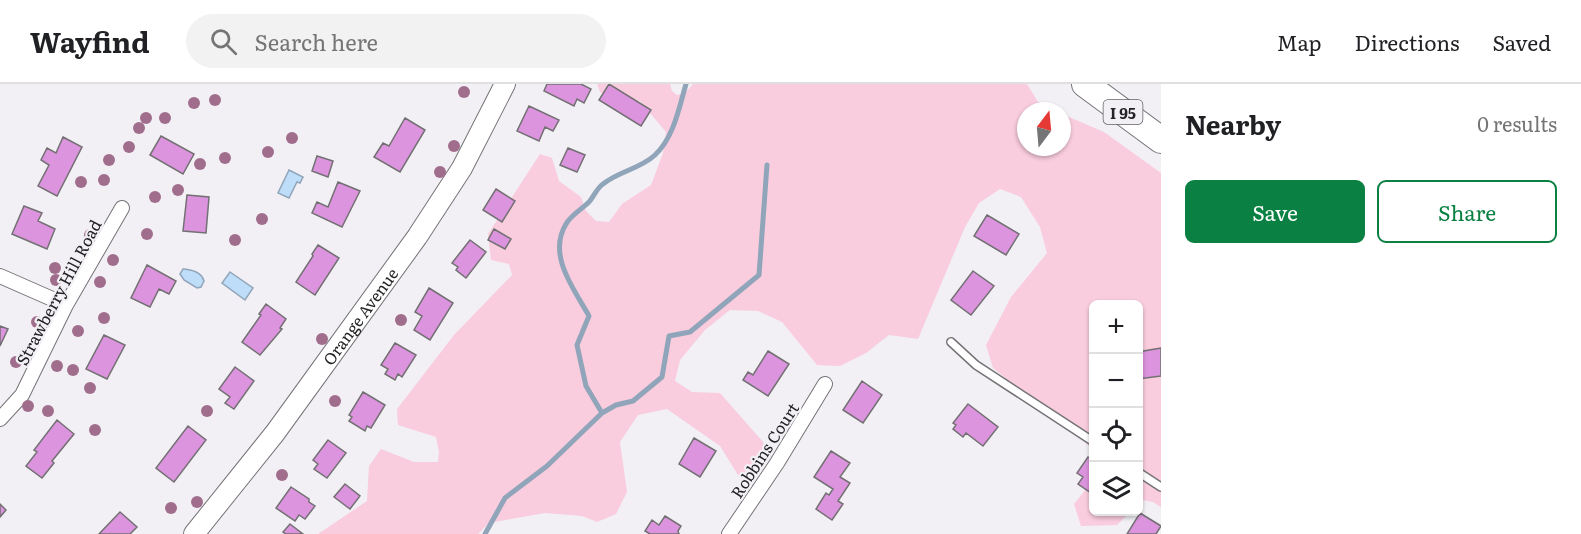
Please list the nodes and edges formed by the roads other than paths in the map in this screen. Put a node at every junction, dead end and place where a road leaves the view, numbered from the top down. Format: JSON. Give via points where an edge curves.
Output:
{"nodes":[{"id":1,"x":505,"y":84,"type":"edge"},
{"id":2,"x":1085,"y":84,"type":"edge"},
{"id":3,"x":1161,"y":140,"type":"edge"},
{"id":4,"x":122,"y":208,"type":"dead end"},
{"id":5,"x":0,"y":276,"type":"edge"},
{"id":6,"x":66,"y":305,"type":"junction"},
{"id":7,"x":951,"y":342,"type":"dead end"},
{"id":8,"x":825,"y":384,"type":"dead end"},
{"id":9,"x":0,"y":419,"type":"edge"},
{"id":10,"x":1089,"y":439,"type":"edge"},
{"id":11,"x":1143,"y":475,"type":"edge"},
{"id":12,"x":1161,"y":487,"type":"edge"},
{"id":13,"x":194,"y":534,"type":"edge"},
{"id":14,"x":729,"y":534,"type":"edge"}],
"edges":[{"from":1,"to":13,"type":"main road","name":"Orange Avenue","via":[[462,168],[417,237],[275,434]]},
{"from":2,"to":3,"type":"highway","number":"I 95"},
{"from":4,"to":6,"type":"street","name":"Strawberry Hill Road"},
{"from":5,"to":6,"type":"street"},
{"from":6,"to":9,"type":"street","name":"Strawberry Hill Road","via":[[22,395]]},
{"from":7,"to":10,"type":"lane","via":[[976,365]]},
{"from":8,"to":14,"type":"street","name":"Robbins Court"},
{"from":11,"to":12,"type":"lane"}]}
